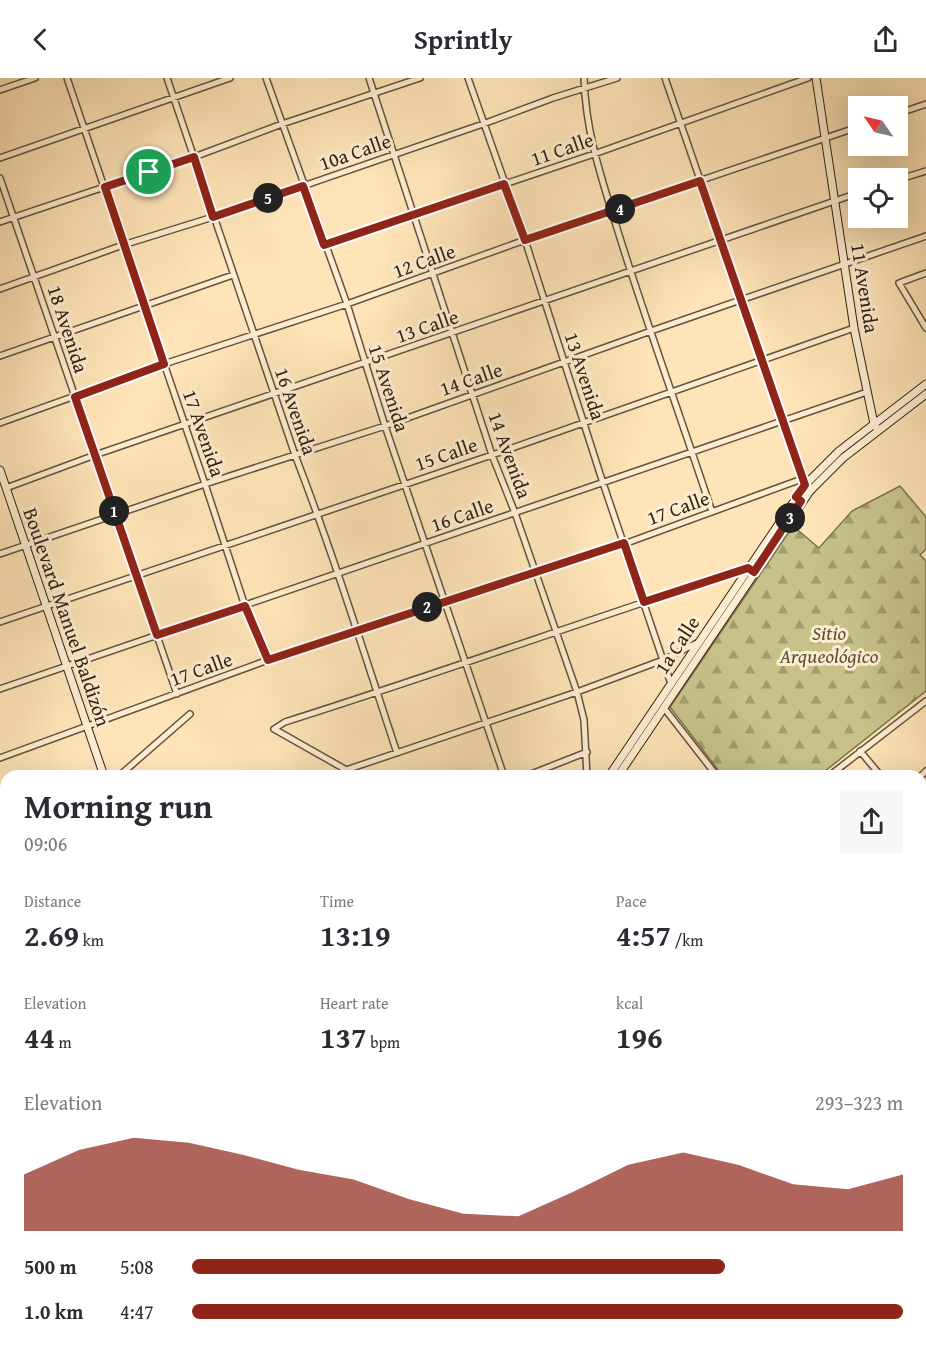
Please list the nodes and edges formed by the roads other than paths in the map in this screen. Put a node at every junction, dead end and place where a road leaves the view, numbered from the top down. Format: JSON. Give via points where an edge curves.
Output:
{"nodes":[{"id":1,"x":35,"y":78,"type":"edge"},
{"id":2,"x":67,"y":78,"type":"edge"},
{"id":3,"x":167,"y":78,"type":"edge"},
{"id":4,"x":230,"y":78,"type":"edge"},
{"id":5,"x":266,"y":78,"type":"edge"},
{"id":6,"x":369,"y":78,"type":"edge"},
{"id":7,"x":420,"y":78,"type":"edge"},
{"id":8,"x":468,"y":78,"type":"edge"},
{"id":9,"x":584,"y":78,"type":"edge"},
{"id":10,"x":617,"y":78,"type":"edge"},
{"id":11,"x":665,"y":78,"type":"edge"},
{"id":12,"x":808,"y":78,"type":"edge"},
{"id":13,"x":816,"y":78,"type":"edge"},
{"id":14,"x":0,"y":90,"type":"edge"},
{"id":15,"x":584,"y":90,"type":"junction"},
{"id":16,"x":374,"y":94,"type":"junction"},
{"id":17,"x":173,"y":98,"type":"junction"},
{"id":18,"x":926,"y":104,"type":"edge"},
{"id":19,"x":908,"y":110,"type":"edge"},
{"id":20,"x":681,"y":122,"type":"junction"},
{"id":21,"x":282,"y":124,"type":"junction"},
{"id":22,"x":483,"y":124,"type":"junction"},
{"id":23,"x":85,"y":128,"type":"junction"},
{"id":24,"x":848,"y":130,"type":"edge"},
{"id":25,"x":825,"y":138,"type":"junction"},
{"id":26,"x":594,"y":154,"type":"junction"},
{"id":27,"x":395,"y":155,"type":"junction"},
{"id":28,"x":194,"y":157,"type":"junction"},
{"id":29,"x":0,"y":158,"type":"edge"},
{"id":30,"x":926,"y":171,"type":"edge"},
{"id":31,"x":908,"y":177,"type":"edge"},
{"id":32,"x":0,"y":178,"type":"edge"},
{"id":33,"x":700,"y":181,"type":"junction"},
{"id":34,"x":504,"y":184,"type":"junction"},
{"id":35,"x":303,"y":186,"type":"junction"},
{"id":36,"x":105,"y":187,"type":"junction"},
{"id":37,"x":848,"y":196,"type":"edge"},
{"id":38,"x":835,"y":201,"type":"junction"},
{"id":39,"x":612,"y":212,"type":"junction"},
{"id":40,"x":415,"y":216,"type":"junction"},
{"id":41,"x":14,"y":217,"type":"junction"},
{"id":42,"x":213,"y":217,"type":"junction"},
{"id":43,"x":0,"y":222,"type":"edge"},
{"id":44,"x":926,"y":236,"type":"edge"},
{"id":45,"x":525,"y":240,"type":"junction"},
{"id":46,"x":721,"y":241,"type":"junction"},
{"id":47,"x":123,"y":245,"type":"junction"},
{"id":48,"x":324,"y":245,"type":"junction"},
{"id":49,"x":844,"y":263,"type":"junction"},
{"id":50,"x":631,"y":272,"type":"junction"},
{"id":51,"x":926,"y":273,"type":"edge"},
{"id":52,"x":432,"y":274,"type":"junction"},
{"id":53,"x":233,"y":275,"type":"junction"},
{"id":54,"x":35,"y":276,"type":"junction"},
{"id":55,"x":0,"y":288,"type":"edge"},
{"id":56,"x":741,"y":300,"type":"junction"},
{"id":57,"x":545,"y":301,"type":"junction"},
{"id":58,"x":347,"y":304,"type":"junction"},
{"id":59,"x":145,"y":306,"type":"junction"},
{"id":60,"x":854,"y":328,"type":"junction"},
{"id":61,"x":926,"y":328,"type":"edge"},
{"id":62,"x":651,"y":331,"type":"junction"},
{"id":63,"x":452,"y":333,"type":"junction"},
{"id":64,"x":255,"y":335,"type":"junction"},
{"id":65,"x":56,"y":337,"type":"junction"},
{"id":66,"x":0,"y":356,"type":"edge"},
{"id":67,"x":762,"y":360,"type":"junction"},
{"id":68,"x":365,"y":363,"type":"junction"},
{"id":69,"x":565,"y":363,"type":"junction"},
{"id":70,"x":164,"y":364,"type":"junction"},
{"id":71,"x":926,"y":384,"type":"edge"},
{"id":72,"x":671,"y":391,"type":"junction"},
{"id":73,"x":867,"y":392,"type":"junction"},
{"id":74,"x":274,"y":394,"type":"junction"},
{"id":75,"x":473,"y":394,"type":"junction"},
{"id":76,"x":926,"y":394,"type":"edge"},
{"id":77,"x":75,"y":397,"type":"junction"},
{"id":78,"x":585,"y":422,"type":"junction"},
{"id":79,"x":783,"y":422,"type":"junction"},
{"id":80,"x":0,"y":423,"type":"edge"},
{"id":81,"x":185,"y":425,"type":"junction"},
{"id":82,"x":385,"y":426,"type":"junction"},
{"id":83,"x":876,"y":427,"type":"junction"},
{"id":84,"x":692,"y":453,"type":"junction"},
{"id":85,"x":95,"y":455,"type":"junction"},
{"id":86,"x":295,"y":455,"type":"junction"},
{"id":87,"x":492,"y":455,"type":"junction"},
{"id":88,"x":0,"y":470,"type":"edge"},
{"id":89,"x":804,"y":482,"type":"junction"},
{"id":90,"x":603,"y":483,"type":"junction"},
{"id":91,"x":205,"y":484,"type":"junction"},
{"id":92,"x":405,"y":484,"type":"junction"},
{"id":93,"x":6,"y":488,"type":"junction"},
{"id":94,"x":799,"y":499,"type":"junction"},
{"id":95,"x":712,"y":512,"type":"junction"},
{"id":96,"x":515,"y":513,"type":"junction"},
{"id":97,"x":318,"y":514,"type":"junction"},
{"id":98,"x":115,"y":516,"type":"junction"},
{"id":99,"x":624,"y":543,"type":"junction"},
{"id":100,"x":425,"y":544,"type":"junction"},
{"id":101,"x":25,"y":545,"type":"junction"},
{"id":102,"x":225,"y":545,"type":"junction"},
{"id":103,"x":0,"y":554,"type":"edge"},
{"id":104,"x":751,"y":570,"type":"junction"},
{"id":105,"x":536,"y":573,"type":"junction"},
{"id":106,"x":136,"y":574,"type":"junction"},
{"id":107,"x":339,"y":574,"type":"junction"},
{"id":108,"x":445,"y":601,"type":"junction"},
{"id":109,"x":644,"y":602,"type":"junction"},
{"id":110,"x":46,"y":606,"type":"junction"},
{"id":111,"x":245,"y":606,"type":"junction"},
{"id":112,"x":0,"y":622,"type":"edge"},
{"id":113,"x":358,"y":630,"type":"junction"},
{"id":114,"x":554,"y":632,"type":"junction"},
{"id":115,"x":157,"y":635,"type":"junction"},
{"id":116,"x":699,"y":642,"type":"junction"},
{"id":117,"x":268,"y":660,"type":"junction"},
{"id":118,"x":663,"y":660,"type":"junction"},
{"id":119,"x":466,"y":663,"type":"junction"},
{"id":120,"x":66,"y":666,"type":"junction"},
{"id":121,"x":671,"y":684,"type":"junction"},
{"id":122,"x":0,"y":689,"type":"edge"},
{"id":123,"x":577,"y":692,"type":"junction"},
{"id":124,"x":377,"y":693,"type":"junction"},
{"id":125,"x":177,"y":694,"type":"junction"},
{"id":126,"x":926,"y":700,"type":"edge"},
{"id":127,"x":664,"y":708,"type":"junction"},
{"id":128,"x":190,"y":714,"type":"dead end"},
{"id":129,"x":487,"y":723,"type":"junction"},
{"id":130,"x":87,"y":726,"type":"junction"},
{"id":131,"x":860,"y":751,"type":"junction"},
{"id":132,"x":586,"y":752,"type":"junction"},
{"id":133,"x":397,"y":753,"type":"junction"},
{"id":134,"x":0,"y":758,"type":"edge"},
{"id":135,"x":102,"y":770,"type":"edge"},
{"id":136,"x":126,"y":770,"type":"edge"},
{"id":137,"x":346,"y":770,"type":"joint"},
{"id":138,"x":502,"y":770,"type":"edge"},
{"id":139,"x":541,"y":770,"type":"edge"},
{"id":140,"x":587,"y":770,"type":"edge"},
{"id":141,"x":613,"y":770,"type":"edge"},
{"id":142,"x":622,"y":770,"type":"edge"},
{"id":143,"x":710,"y":770,"type":"edge"},
{"id":144,"x":836,"y":770,"type":"edge"},
{"id":145,"x":876,"y":770,"type":"edge"}],
"edges":[{"from":1,"to":14,"type":"street"},
{"from":2,"to":23,"type":"street","name":"17 Avenida"},
{"from":3,"to":17,"type":"street","name":"16 Avenida"},
{"from":4,"to":17,"type":"street"},
{"from":5,"to":21,"type":"street","name":"15 Avenida"},
{"from":6,"to":16,"type":"street","name":"14 Avenida"},
{"from":7,"to":16,"type":"street"},
{"from":8,"to":22,"type":"street","name":"13 Avenida"},
{"from":9,"to":15,"type":"street"},
{"from":10,"to":15,"type":"street","name":"10a Calle"},
{"from":11,"to":20,"type":"street"},
{"from":12,"to":20,"type":"street","name":"11 Calle"},
{"from":13,"to":25,"type":"main road","name":"11 Avenida"},
{"from":15,"to":22,"type":"street","name":"10a Calle"},
{"from":15,"to":26,"type":"street"},
{"from":16,"to":21,"type":"street"},
{"from":16,"to":27,"type":"street","name":"14 Avenida"},
{"from":17,"to":23,"type":"street"},
{"from":17,"to":28,"type":"street","name":"16 Avenida"},
{"from":18,"to":19,"type":"street"},
{"from":20,"to":26,"type":"street","name":"11 Calle"},
{"from":20,"to":33,"type":"street"},
{"from":21,"to":28,"type":"street"},
{"from":21,"to":35,"type":"street","name":"15 Avenida"},
{"from":22,"to":27,"type":"street","name":"10a Calle"},
{"from":22,"to":34,"type":"street","name":"13 Avenida"},
{"from":23,"to":29,"type":"street"},
{"from":23,"to":36,"type":"street","name":"17 Avenida"},
{"from":24,"to":25,"type":"street","name":"12 Calle"},
{"from":25,"to":33,"type":"street","name":"12 Calle"},
{"from":25,"to":38,"type":"main road","name":"11 Avenida"},
{"from":26,"to":34,"type":"street","name":"11 Calle"},
{"from":26,"to":39,"type":"street"},
{"from":27,"to":35,"type":"street","name":"10a Calle"},
{"from":27,"to":40,"type":"street","name":"14 Avenida"},
{"from":28,"to":36,"type":"street"},
{"from":28,"to":42,"type":"street","name":"16 Avenida"},
{"from":30,"to":31,"type":"street"},
{"from":32,"to":41,"type":"street","name":"18 Avenida"},
{"from":33,"to":39,"type":"street","name":"12 Calle"},
{"from":33,"to":46,"type":"street"},
{"from":34,"to":40,"type":"street","name":"11 Calle"},
{"from":34,"to":45,"type":"street","name":"13 Avenida"},
{"from":35,"to":42,"type":"street","name":"10a Calle"},
{"from":35,"to":48,"type":"street","name":"15 Avenida"},
{"from":36,"to":41,"type":"street"},
{"from":36,"to":47,"type":"street","name":"17 Avenida"},
{"from":37,"to":38,"type":"street","name":"13 Calle"},
{"from":38,"to":46,"type":"street","name":"13 Calle"},
{"from":38,"to":49,"type":"main road","name":"11 Avenida"},
{"from":39,"to":45,"type":"street","name":"12 Calle"},
{"from":39,"to":50,"type":"street"},
{"from":40,"to":48,"type":"street","name":"11 Calle"},
{"from":40,"to":52,"type":"street","name":"14 Avenida"},
{"from":41,"to":43,"type":"street"},
{"from":41,"to":54,"type":"street","name":"18 Avenida"},
{"from":42,"to":47,"type":"street","name":"10a Calle"},
{"from":42,"to":53,"type":"street","name":"16 Avenida"},
{"from":44,"to":49,"type":"street","name":"14 Calle"},
{"from":45,"to":52,"type":"street","name":"12 Calle"},
{"from":45,"to":57,"type":"street","name":"13 Avenida"},
{"from":46,"to":50,"type":"street","name":"13 Calle"},
{"from":46,"to":56,"type":"street"},
{"from":47,"to":54,"type":"street","name":"10a Calle"},
{"from":47,"to":59,"type":"street","name":"17 Avenida"},
{"from":48,"to":58,"type":"street","name":"15 Avenida"},
{"from":49,"to":56,"type":"street","name":"14 Calle"},
{"from":49,"to":60,"type":"main road","name":"11 Avenida"},
{"from":50,"to":57,"type":"street","name":"13 Calle"},
{"from":50,"to":62,"type":"street"},
{"from":51,"to":61,"type":"street","via":[[899,283]]},
{"from":52,"to":58,"type":"street","name":"12 Calle"},
{"from":52,"to":63,"type":"street","name":"14 Avenida"},
{"from":53,"to":59,"type":"street"},
{"from":53,"to":64,"type":"street","name":"16 Avenida"},
{"from":54,"to":55,"type":"street","name":"10a Calle"},
{"from":54,"to":65,"type":"street","name":"18 Avenida"},
{"from":56,"to":62,"type":"street","name":"14 Calle"},
{"from":56,"to":67,"type":"street"},
{"from":57,"to":63,"type":"street","name":"13 Calle"},
{"from":57,"to":69,"type":"street","name":"13 Avenida"},
{"from":58,"to":64,"type":"street","name":"12 Calle"},
{"from":58,"to":68,"type":"street","name":"15 Avenida"},
{"from":59,"to":65,"type":"street"},
{"from":59,"to":70,"type":"street","name":"17 Avenida"},
{"from":60,"to":67,"type":"street","name":"15 Calle"},
{"from":60,"to":73,"type":"main road","name":"11 Avenida"},
{"from":62,"to":69,"type":"street","name":"14 Calle"},
{"from":62,"to":72,"type":"street"},
{"from":63,"to":68,"type":"street","name":"13 Calle"},
{"from":63,"to":75,"type":"street","name":"14 Avenida"},
{"from":64,"to":70,"type":"street","name":"12 Calle"},
{"from":64,"to":74,"type":"street","name":"16 Avenida"},
{"from":65,"to":66,"type":"street"},
{"from":65,"to":77,"type":"street","name":"18 Avenida"},
{"from":67,"to":72,"type":"street","name":"15 Calle"},
{"from":67,"to":79,"type":"street"},
{"from":68,"to":74,"type":"street","name":"13 Calle"},
{"from":68,"to":82,"type":"street","name":"15 Avenida"},
{"from":69,"to":75,"type":"street","name":"14 Calle"},
{"from":69,"to":78,"type":"street","name":"13 Avenida"},
{"from":70,"to":77,"type":"street","name":"12 Calle"},
{"from":70,"to":81,"type":"street","name":"17 Avenida"},
{"from":71,"to":83,"type":"main road","name":"1a Calle"},
{"from":72,"to":78,"type":"street","name":"15 Calle"},
{"from":72,"to":84,"type":"street"},
{"from":73,"to":79,"type":"street","name":"16 Calle"},
{"from":73,"to":83,"type":"main road","name":"11 Avenida"},
{"from":74,"to":81,"type":"street","name":"13 Calle"},
{"from":74,"to":86,"type":"street","name":"16 Avenida"},
{"from":75,"to":82,"type":"street","name":"14 Calle"},
{"from":75,"to":87,"type":"street","name":"14 Avenida"},
{"from":76,"to":83,"type":"main road","name":"1a Calle"},
{"from":77,"to":80,"type":"street","name":"12 Calle"},
{"from":77,"to":85,"type":"street","name":"18 Avenida"},
{"from":78,"to":87,"type":"street","name":"15 Calle"},
{"from":78,"to":90,"type":"street","name":"13 Avenida"},
{"from":79,"to":84,"type":"street","name":"16 Calle"},
{"from":79,"to":89,"type":"street"},
{"from":81,"to":85,"type":"street","name":"13 Calle"},
{"from":81,"to":91,"type":"street","name":"17 Avenida"},
{"from":82,"to":86,"type":"street","name":"14 Calle"},
{"from":82,"to":92,"type":"street","name":"15 Avenida"},
{"from":83,"to":89,"type":"main road","name":"1a Calle"},
{"from":83,"to":94,"type":"main road","name":"1a Calle"},
{"from":84,"to":90,"type":"street","name":"16 Calle"},
{"from":84,"to":95,"type":"street"},
{"from":85,"to":93,"type":"street","name":"13 Calle"},
{"from":85,"to":98,"type":"street","name":"18 Avenida"},
{"from":86,"to":91,"type":"street","name":"14 Calle"},
{"from":86,"to":97,"type":"street","name":"16 Avenida"},
{"from":87,"to":92,"type":"street","name":"15 Calle"},
{"from":87,"to":96,"type":"street","name":"14 Avenida"},
{"from":88,"to":93,"type":"main road","name":"Boulevard Manuel Baldizón"},
{"from":89,"to":94,"type":"main road","name":"1a Calle"},
{"from":89,"to":95,"type":"street","name":"17 Calle"},
{"from":90,"to":96,"type":"street","name":"16 Calle"},
{"from":90,"to":99,"type":"street","name":"13 Avenida"},
{"from":91,"to":98,"type":"street","name":"14 Calle"},
{"from":91,"to":102,"type":"street","name":"17 Avenida"},
{"from":92,"to":97,"type":"street","name":"15 Calle"},
{"from":92,"to":100,"type":"street","name":"15 Avenida"},
{"from":93,"to":101,"type":"main road","name":"Boulevard Manuel Baldizón"},
{"from":94,"to":104,"type":"main road","name":"1a Calle"},
{"from":95,"to":99,"type":"street","name":"17 Calle"},
{"from":96,"to":100,"type":"street","name":"16 Calle"},
{"from":96,"to":105,"type":"street","name":"14 Avenida"},
{"from":97,"to":102,"type":"street","name":"15 Calle"},
{"from":97,"to":107,"type":"street","name":"16 Avenida"},
{"from":98,"to":101,"type":"street","name":"14 Calle"},
{"from":98,"to":106,"type":"street","name":"18 Avenida"},
{"from":99,"to":105,"type":"street","name":"17 Calle"},
{"from":99,"to":109,"type":"street","name":"13 Avenida"},
{"from":100,"to":107,"type":"street","name":"16 Calle"},
{"from":100,"to":108,"type":"street","name":"15 Avenida"},
{"from":101,"to":103,"type":"street"},
{"from":101,"to":110,"type":"main road","name":"Boulevard Manuel Baldizón"},
{"from":102,"to":106,"type":"street","name":"15 Calle"},
{"from":102,"to":111,"type":"street","name":"17 Avenida"},
{"from":104,"to":109,"type":"street"},
{"from":104,"to":116,"type":"main road","name":"1a Calle"},
{"from":104,"to":127,"type":"main road","name":"1a Calle"},
{"from":105,"to":108,"type":"street","name":"17 Calle"},
{"from":105,"to":114,"type":"street","name":"14 Avenida"},
{"from":106,"to":110,"type":"street","name":"15 Calle"},
{"from":106,"to":115,"type":"street","name":"18 Avenida"},
{"from":107,"to":111,"type":"street","name":"16 Calle"},
{"from":107,"to":113,"type":"street","name":"16 Avenida"},
{"from":108,"to":113,"type":"street","name":"17 Calle"},
{"from":108,"to":119,"type":"street","name":"15 Avenida"},
{"from":109,"to":114,"type":"street"},
{"from":109,"to":118,"type":"street","name":"13 Avenida"},
{"from":110,"to":112,"type":"street"},
{"from":110,"to":120,"type":"main road","name":"Boulevard Manuel Baldizón"},
{"from":111,"to":115,"type":"street","name":"16 Calle"},
{"from":111,"to":117,"type":"street","name":"17 Avenida"},
{"from":113,"to":117,"type":"street","name":"17 Calle"},
{"from":113,"to":124,"type":"street","name":"16 Avenida"},
{"from":114,"to":119,"type":"street"},
{"from":114,"to":123,"type":"street","name":"14 Avenida"},
{"from":115,"to":120,"type":"street","name":"16 Calle"},
{"from":115,"to":125,"type":"street","name":"18 Avenida"},
{"from":116,"to":118,"type":"street"},
{"from":116,"to":121,"type":"main road","name":"1a Calle"},
{"from":117,"to":125,"type":"street","name":"17 Calle"},
{"from":118,"to":121,"type":"street","name":"13 Avenida"},
{"from":118,"to":123,"type":"street"},
{"from":119,"to":124,"type":"street"},
{"from":119,"to":129,"type":"street","name":"15 Avenida"},
{"from":120,"to":122,"type":"street"},
{"from":120,"to":130,"type":"main road","name":"Boulevard Manuel Baldizón"},
{"from":121,"to":141,"type":"main road","name":"1a Calle"},
{"from":123,"to":129,"type":"street"},
{"from":123,"to":132,"type":"street","name":"14 Avenida","via":[[585,720]]},
{"from":124,"to":133,"type":"street","name":"16 Avenida"},
{"from":124,"to":137,"type":"street","via":[[274,729]]},
{"from":125,"to":130,"type":"street","name":"17 Calle"},
{"from":126,"to":131,"type":"street"},
{"from":127,"to":142,"type":"main road","name":"1a Calle"},
{"from":127,"to":143,"type":"street"},
{"from":128,"to":136,"type":"street"},
{"from":129,"to":133,"type":"street"},
{"from":129,"to":138,"type":"street","name":"15 Avenida"},
{"from":130,"to":134,"type":"street"},
{"from":130,"to":135,"type":"main road","name":"Boulevard Manuel Baldizón"},
{"from":131,"to":144,"type":"street"},
{"from":131,"to":145,"type":"street"},
{"from":132,"to":139,"type":"street"},
{"from":132,"to":140,"type":"street","name":"14 Avenida"},
{"from":133,"to":137,"type":"street"}]}
